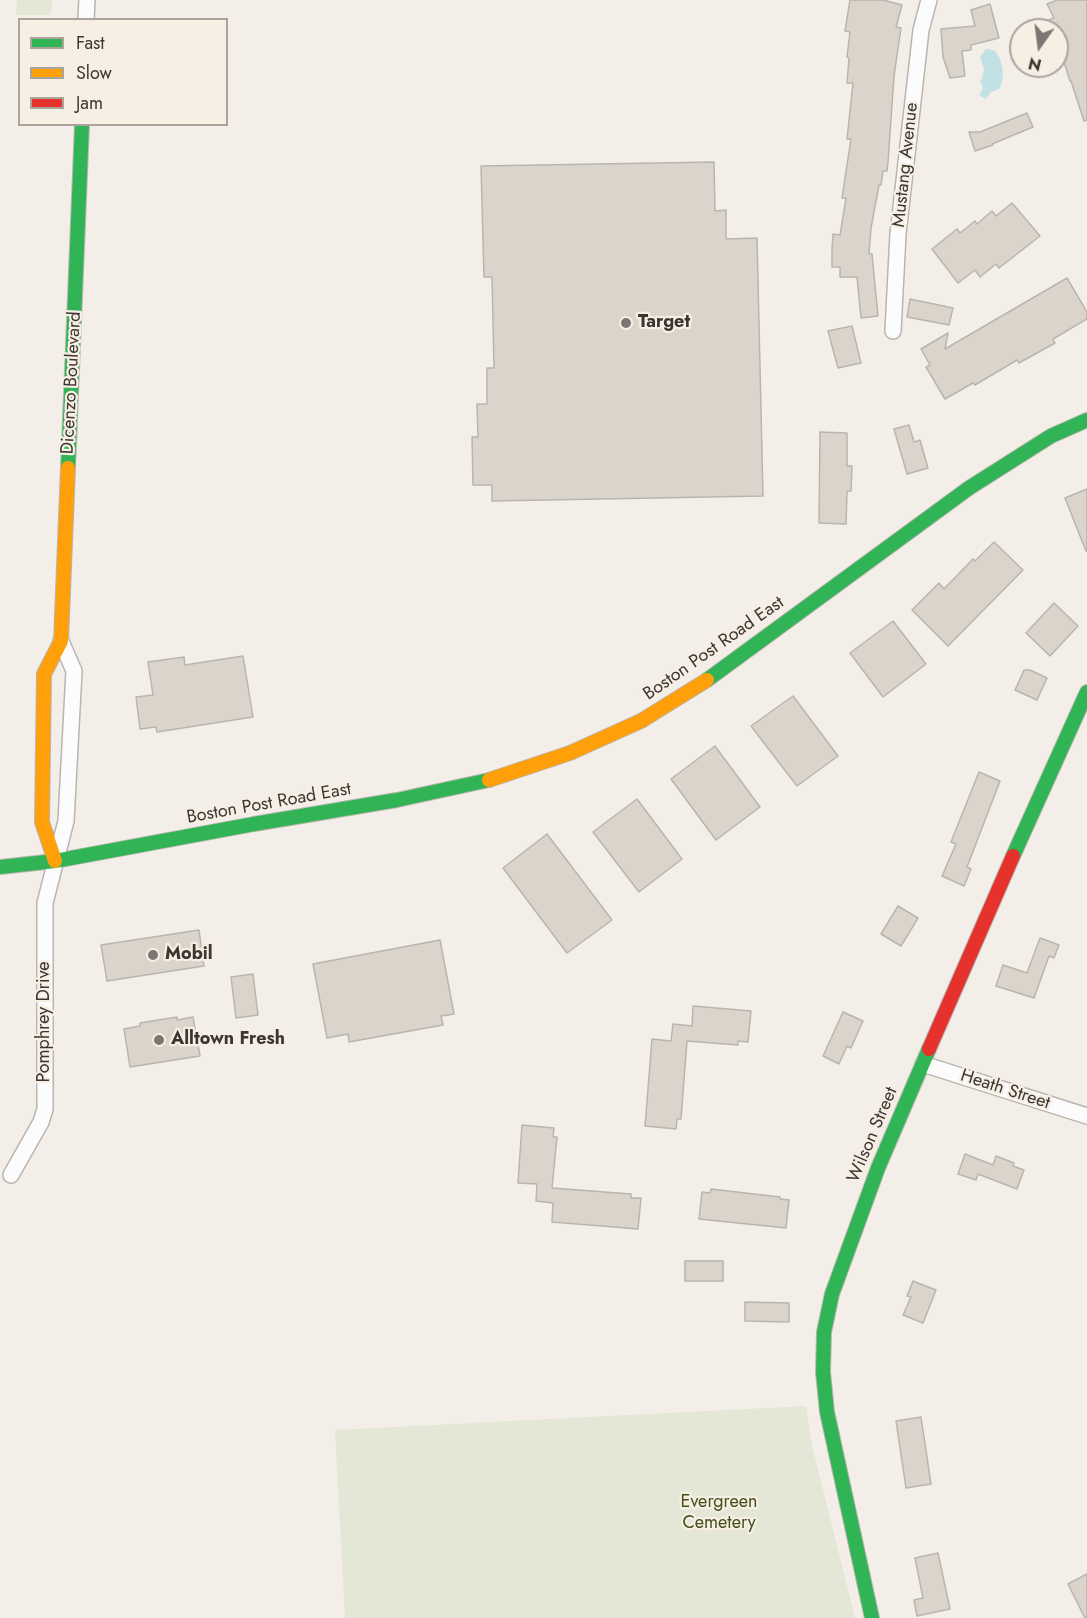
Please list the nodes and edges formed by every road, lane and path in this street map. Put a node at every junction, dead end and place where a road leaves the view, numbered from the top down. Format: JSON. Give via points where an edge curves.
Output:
{"nodes":[{"id":1,"x":87,"y":0,"type":"edge"},
{"id":2,"x":929,"y":0,"type":"edge"},
{"id":3,"x":86,"y":18,"type":"edge"},
{"id":4,"x":82,"y":126,"type":"edge"},
{"id":5,"x":893,"y":331,"type":"dead end"},
{"id":6,"x":1087,"y":420,"type":"edge"},
{"id":7,"x":61,"y":641,"type":"junction"},
{"id":8,"x":1087,"y":692,"type":"edge"},
{"id":9,"x":55,"y":861,"type":"junction"},
{"id":10,"x":0,"y":867,"type":"edge"},
{"id":11,"x":923,"y":1064,"type":"junction"},
{"id":12,"x":1087,"y":1116,"type":"edge"},
{"id":13,"x":11,"y":1175,"type":"dead end"},
{"id":14,"x":872,"y":1618,"type":"edge"}],
"edges":[{"from":1,"to":3,"type":"street"},
{"from":2,"to":5,"type":"street","name":"Mustang Avenue","via":[[921,30],[900,222]]},
{"from":4,"to":7,"type":"main road","name":"Dicenzo Boulevard"},
{"from":6,"to":9,"type":"main road","name":"Boston Post Road East","via":[[1051,436],[969,488],[711,677],[641,721],[570,753],[489,780],[407,798]]},
{"from":7,"to":9,"type":"street","name":"Dicenzo Boulevard","via":[[74,671],[66,821]]},
{"from":7,"to":9,"type":"main road","name":"Dicenzo Boulevard","via":[[44,674],[42,822]]},
{"from":8,"to":11,"type":"main road","name":"Wilson Street"},
{"from":9,"to":10,"type":"main road","name":"Boston Post Road East"},
{"from":9,"to":13,"type":"street","name":"Pomphrey Drive","via":[[45,903],[45,1109]]},
{"from":11,"to":12,"type":"street","name":"Heath Street"},
{"from":11,"to":14,"type":"main road","name":"Wilson Street","via":[[858,1219],[832,1294],[824,1332],[827,1412]]}]}
